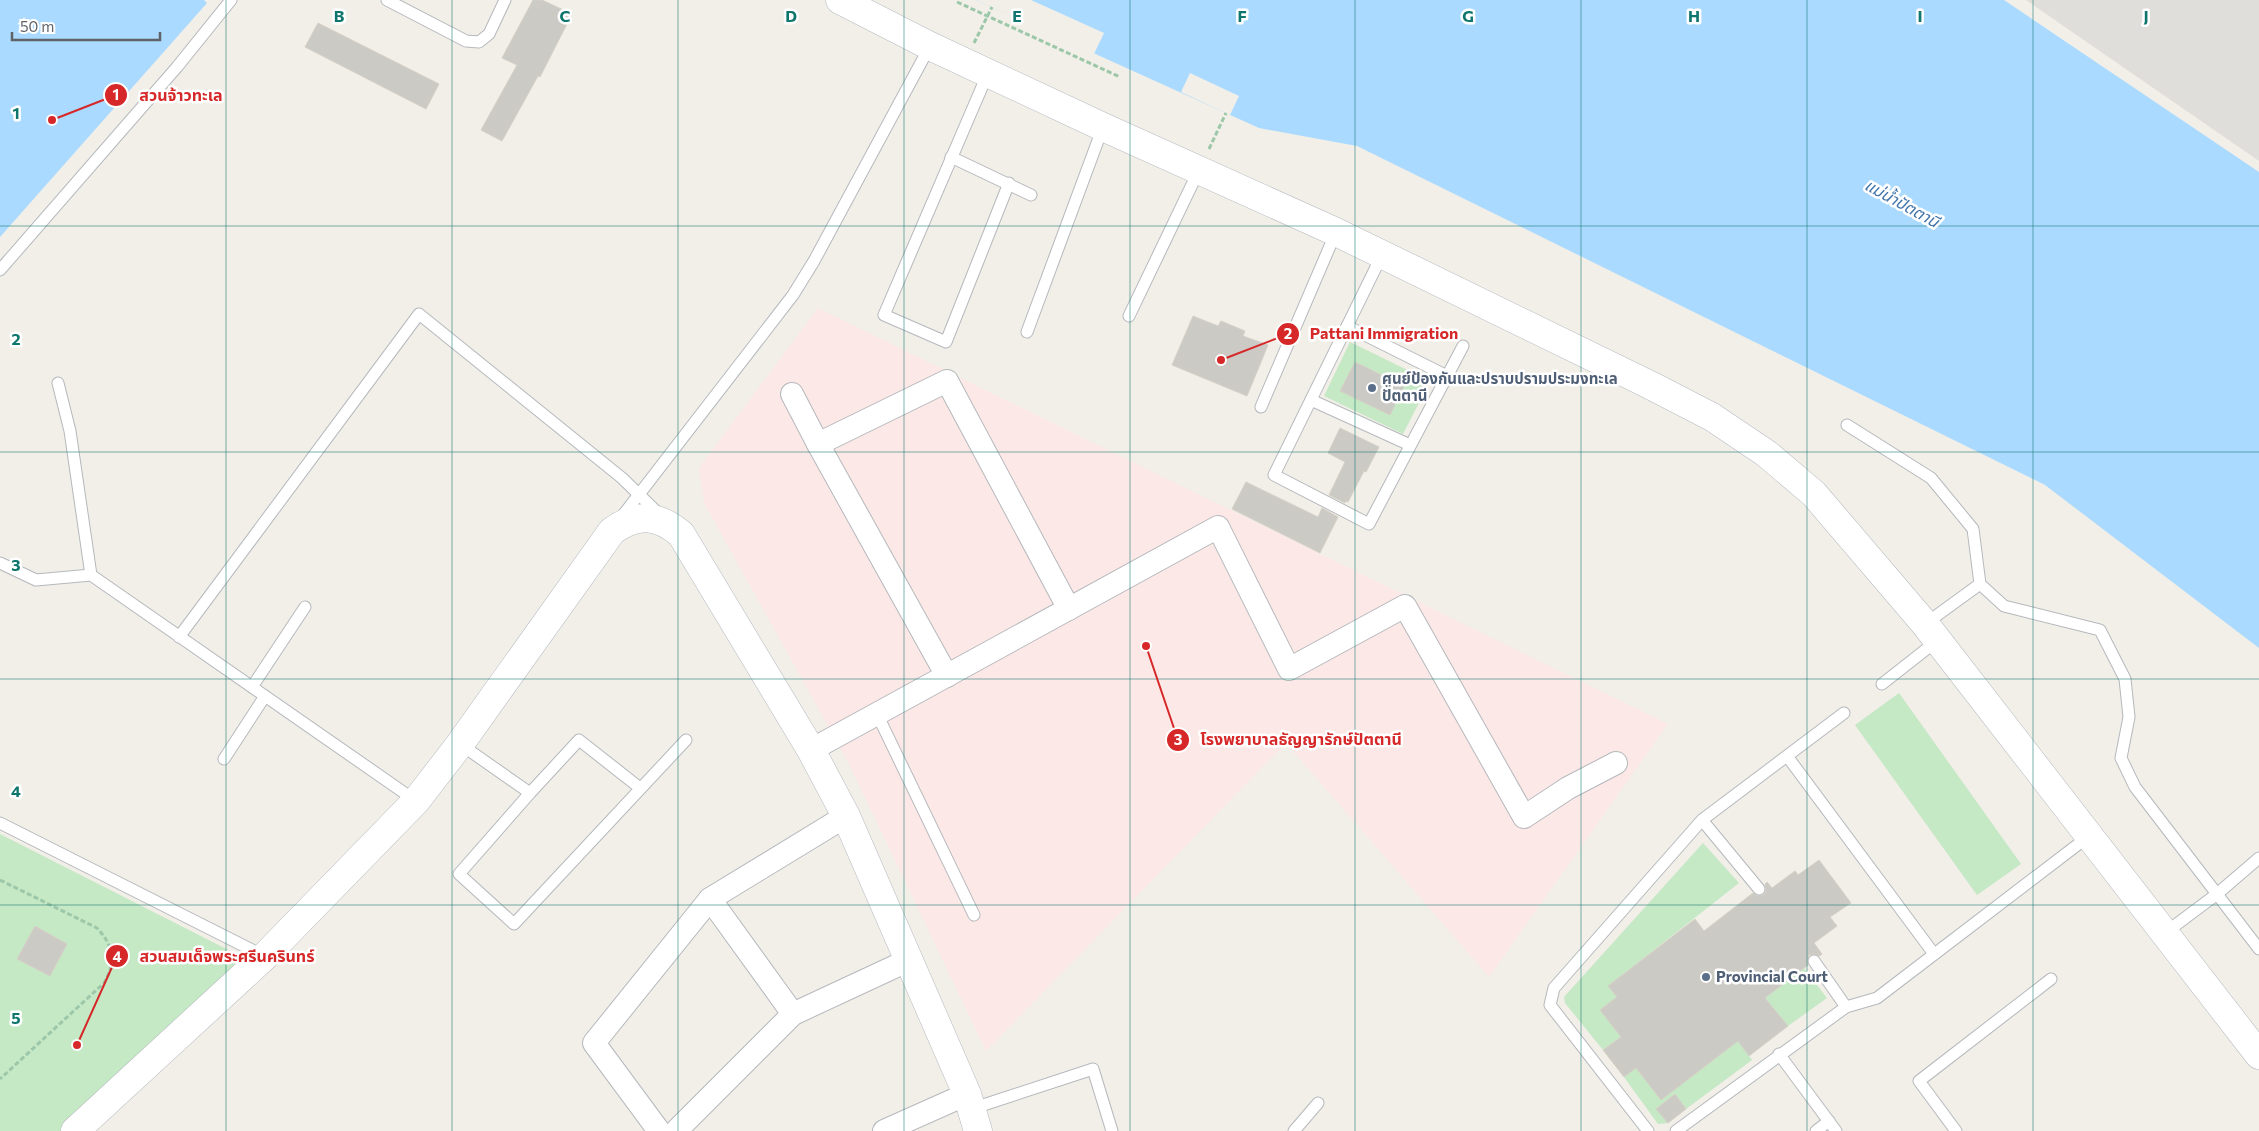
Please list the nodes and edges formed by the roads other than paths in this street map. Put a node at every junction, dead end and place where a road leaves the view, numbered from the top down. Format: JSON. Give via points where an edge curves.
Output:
{"nodes":[{"id":1,"x":231,"y":0,"type":"edge"},
{"id":2,"x":387,"y":0,"type":"edge"},
{"id":3,"x":505,"y":0,"type":"edge"},
{"id":4,"x":840,"y":0,"type":"edge"},
{"id":5,"x":930,"y":46,"type":"junction"},
{"id":6,"x":977,"y":67,"type":"junction"},
{"id":7,"x":1103,"y":127,"type":"junction"},
{"id":8,"x":951,"y":157,"type":"junction"},
{"id":9,"x":1198,"y":170,"type":"junction"},
{"id":10,"x":1009,"y":183,"type":"junction"},
{"id":11,"x":1031,"y":194,"type":"dead end"},
{"id":12,"x":1336,"y":232,"type":"junction"},
{"id":13,"x":1382,"y":255,"type":"junction"},
{"id":14,"x":0,"y":270,"type":"edge"},
{"id":15,"x":1129,"y":316,"type":"dead end"},
{"id":16,"x":1347,"y":326,"type":"junction"},
{"id":17,"x":1027,"y":332,"type":"dead end"},
{"id":18,"x":1463,"y":346,"type":"dead end"},
{"id":19,"x":1447,"y":376,"type":"junction"},
{"id":20,"x":58,"y":383,"type":"dead end"},
{"id":21,"x":792,"y":394,"type":"dead end"},
{"id":22,"x":1311,"y":400,"type":"junction"},
{"id":23,"x":1261,"y":407,"type":"dead end"},
{"id":24,"x":1847,"y":425,"type":"dead end"},
{"id":25,"x":818,"y":444,"type":"junction"},
{"id":26,"x":1410,"y":445,"type":"junction"},
{"id":27,"x":638,"y":494,"type":"junction"},
{"id":28,"x":669,"y":524,"type":"junction"},
{"id":29,"x":612,"y":530,"type":"junction"},
{"id":30,"x":0,"y":563,"type":"edge"},
{"id":31,"x":91,"y":575,"type":"junction"},
{"id":32,"x":1980,"y":584,"type":"junction"},
{"id":33,"x":305,"y":607,"type":"dead end"},
{"id":34,"x":1069,"y":609,"type":"junction"},
{"id":35,"x":1931,"y":632,"type":"junction"},
{"id":36,"x":179,"y":637,"type":"junction"},
{"id":37,"x":947,"y":676,"type":"junction"},
{"id":38,"x":1882,"y":684,"type":"dead end"},
{"id":39,"x":252,"y":687,"type":"junction"},
{"id":40,"x":265,"y":696,"type":"junction"},
{"id":41,"x":1844,"y":713,"type":"dead end"},
{"id":42,"x":877,"y":714,"type":"junction"},
{"id":43,"x":686,"y":740,"type":"dead end"},
{"id":44,"x":460,"y":744,"type":"junction"},
{"id":45,"x":811,"y":750,"type":"junction"},
{"id":46,"x":1787,"y":756,"type":"junction"},
{"id":47,"x":224,"y":759,"type":"dead end"},
{"id":48,"x":1616,"y":763,"type":"dead end"},
{"id":49,"x":640,"y":788,"type":"junction"},
{"id":50,"x":530,"y":793,"type":"junction"},
{"id":51,"x":416,"y":801,"type":"junction"},
{"id":52,"x":846,"y":816,"type":"junction"},
{"id":53,"x":1702,"y":820,"type":"junction"},
{"id":54,"x":0,"y":823,"type":"edge"},
{"id":55,"x":2089,"y":836,"type":"junction"},
{"id":56,"x":2259,"y":858,"type":"edge"},
{"id":57,"x":1759,"y":888,"type":"dead end"},
{"id":58,"x":2217,"y":894,"type":"junction"},
{"id":59,"x":710,"y":899,"type":"junction"},
{"id":60,"x":974,"y":915,"type":"dead end"},
{"id":61,"x":2164,"y":933,"type":"junction"},
{"id":62,"x":2259,"y":950,"type":"edge"},
{"id":63,"x":1934,"y":954,"type":"junction"},
{"id":64,"x":265,"y":956,"type":"junction"},
{"id":65,"x":908,"y":960,"type":"junction"},
{"id":66,"x":1814,"y":961,"type":"dead end"},
{"id":67,"x":2051,"y":979,"type":"dead end"},
{"id":68,"x":1846,"y":1007,"type":"junction"},
{"id":69,"x":793,"y":1014,"type":"junction"},
{"id":70,"x":1779,"y":1054,"type":"junction"},
{"id":71,"x":2259,"y":1055,"type":"edge"},
{"id":72,"x":1318,"y":1102,"type":"dead end"},
{"id":73,"x":972,"y":1111,"type":"edge"},
{"id":74,"x":1829,"y":1121,"type":"junction"},
{"id":75,"x":75,"y":1131,"type":"edge"},
{"id":76,"x":659,"y":1131,"type":"edge"},
{"id":77,"x":676,"y":1131,"type":"edge"},
{"id":78,"x":884,"y":1131,"type":"edge"},
{"id":79,"x":1112,"y":1131,"type":"edge"},
{"id":80,"x":1294,"y":1131,"type":"edge"},
{"id":81,"x":1648,"y":1131,"type":"edge"},
{"id":82,"x":1676,"y":1131,"type":"edge"},
{"id":83,"x":1816,"y":1131,"type":"edge"},
{"id":84,"x":1836,"y":1131,"type":"edge"},
{"id":85,"x":1956,"y":1131,"type":"edge"}],
"edges":[{"from":1,"to":14,"type":"lane","via":[[177,67]]},
{"from":2,"to":3,"type":"lane","via":[[466,41],[479,42],[489,34]]},
{"from":4,"to":5,"type":"street"},
{"from":5,"to":6,"type":"street"},
{"from":5,"to":27,"type":"lane","via":[[793,295]]},
{"from":6,"to":7,"type":"street"},
{"from":6,"to":8,"type":"lane"},
{"from":7,"to":9,"type":"street"},
{"from":7,"to":17,"type":"lane"},
{"from":8,"to":10,"type":"lane"},
{"from":8,"to":10,"type":"lane","via":[[884,315],[946,342]]},
{"from":9,"to":12,"type":"street"},
{"from":9,"to":15,"type":"lane"},
{"from":10,"to":11,"type":"lane"},
{"from":12,"to":13,"type":"street"},
{"from":12,"to":23,"type":"lane"},
{"from":13,"to":16,"type":"lane"},
{"from":13,"to":35,"type":"street","via":[[1712,417],[1767,454],[1814,494]]},
{"from":16,"to":19,"type":"lane"},
{"from":16,"to":22,"type":"lane"},
{"from":18,"to":19,"type":"lane"},
{"from":19,"to":26,"type":"lane"},
{"from":20,"to":31,"type":"lane","via":[[70,431]]},
{"from":21,"to":25,"type":"street"},
{"from":22,"to":26,"type":"lane"},
{"from":22,"to":26,"type":"lane","via":[[1274,475],[1368,524]]},
{"from":24,"to":32,"type":"lane","via":[[1931,478],[1972,529]]},
{"from":25,"to":34,"type":"street","via":[[947,380]]},
{"from":25,"to":37,"type":"street"},
{"from":27,"to":28,"type":"lane"},
{"from":27,"to":29,"type":"lane"},
{"from":27,"to":36,"type":"lane","via":[[419,314]]},
{"from":28,"to":29,"type":"street","via":[[655,518],[640,518],[624,522]]},
{"from":28,"to":45,"type":"street","via":[[681,534]]},
{"from":29,"to":44,"type":"street"},
{"from":30,"to":31,"type":"lane","via":[[36,580]]},
{"from":31,"to":36,"type":"lane"},
{"from":32,"to":35,"type":"lane"},
{"from":32,"to":58,"type":"lane","via":[[2004,606],[2100,630],[2125,679],[2129,717],[2120,758],[2135,787]]},
{"from":33,"to":39,"type":"lane"},
{"from":34,"to":37,"type":"street"},
{"from":34,"to":48,"type":"street","via":[[1218,527],[1289,669],[1405,606],[1524,817],[1568,788]]},
{"from":35,"to":38,"type":"lane"},
{"from":35,"to":55,"type":"street"},
{"from":36,"to":39,"type":"lane"},
{"from":37,"to":42,"type":"street"},
{"from":39,"to":40,"type":"lane"},
{"from":40,"to":47,"type":"lane"},
{"from":40,"to":51,"type":"lane"},
{"from":41,"to":46,"type":"lane"},
{"from":42,"to":45,"type":"street"},
{"from":42,"to":60,"type":"lane"},
{"from":43,"to":49,"type":"lane"},
{"from":44,"to":50,"type":"lane"},
{"from":44,"to":51,"type":"street"},
{"from":45,"to":52,"type":"street"},
{"from":46,"to":53,"type":"lane"},
{"from":46,"to":63,"type":"lane"},
{"from":49,"to":50,"type":"lane","via":[[579,740]]},
{"from":49,"to":50,"type":"lane","via":[[514,924],[459,874]]},
{"from":51,"to":64,"type":"street"},
{"from":52,"to":59,"type":"street"},
{"from":52,"to":65,"type":"street"},
{"from":53,"to":57,"type":"lane"},
{"from":53,"to":81,"type":"lane","via":[[1554,988],[1550,1005]]},
{"from":54,"to":64,"type":"lane"},
{"from":55,"to":61,"type":"street"},
{"from":55,"to":63,"type":"lane"},
{"from":56,"to":58,"type":"lane"},
{"from":58,"to":61,"type":"lane"},
{"from":58,"to":62,"type":"lane"},
{"from":59,"to":69,"type":"street"},
{"from":59,"to":76,"type":"street","via":[[594,1043]]},
{"from":61,"to":71,"type":"street"},
{"from":63,"to":68,"type":"lane","via":[[1877,998]]},
{"from":64,"to":75,"type":"street"},
{"from":65,"to":69,"type":"street"},
{"from":65,"to":73,"type":"street"},
{"from":66,"to":68,"type":"lane"},
{"from":67,"to":85,"type":"lane","via":[[1918,1081]]},
{"from":68,"to":70,"type":"lane"},
{"from":69,"to":77,"type":"street"},
{"from":70,"to":74,"type":"lane"},
{"from":70,"to":82,"type":"lane"},
{"from":72,"to":80,"type":"lane"},
{"from":73,"to":78,"type":"street"},
{"from":73,"to":79,"type":"lane","via":[[1093,1069]]},
{"from":74,"to":83,"type":"lane"},
{"from":74,"to":84,"type":"lane"}]}
